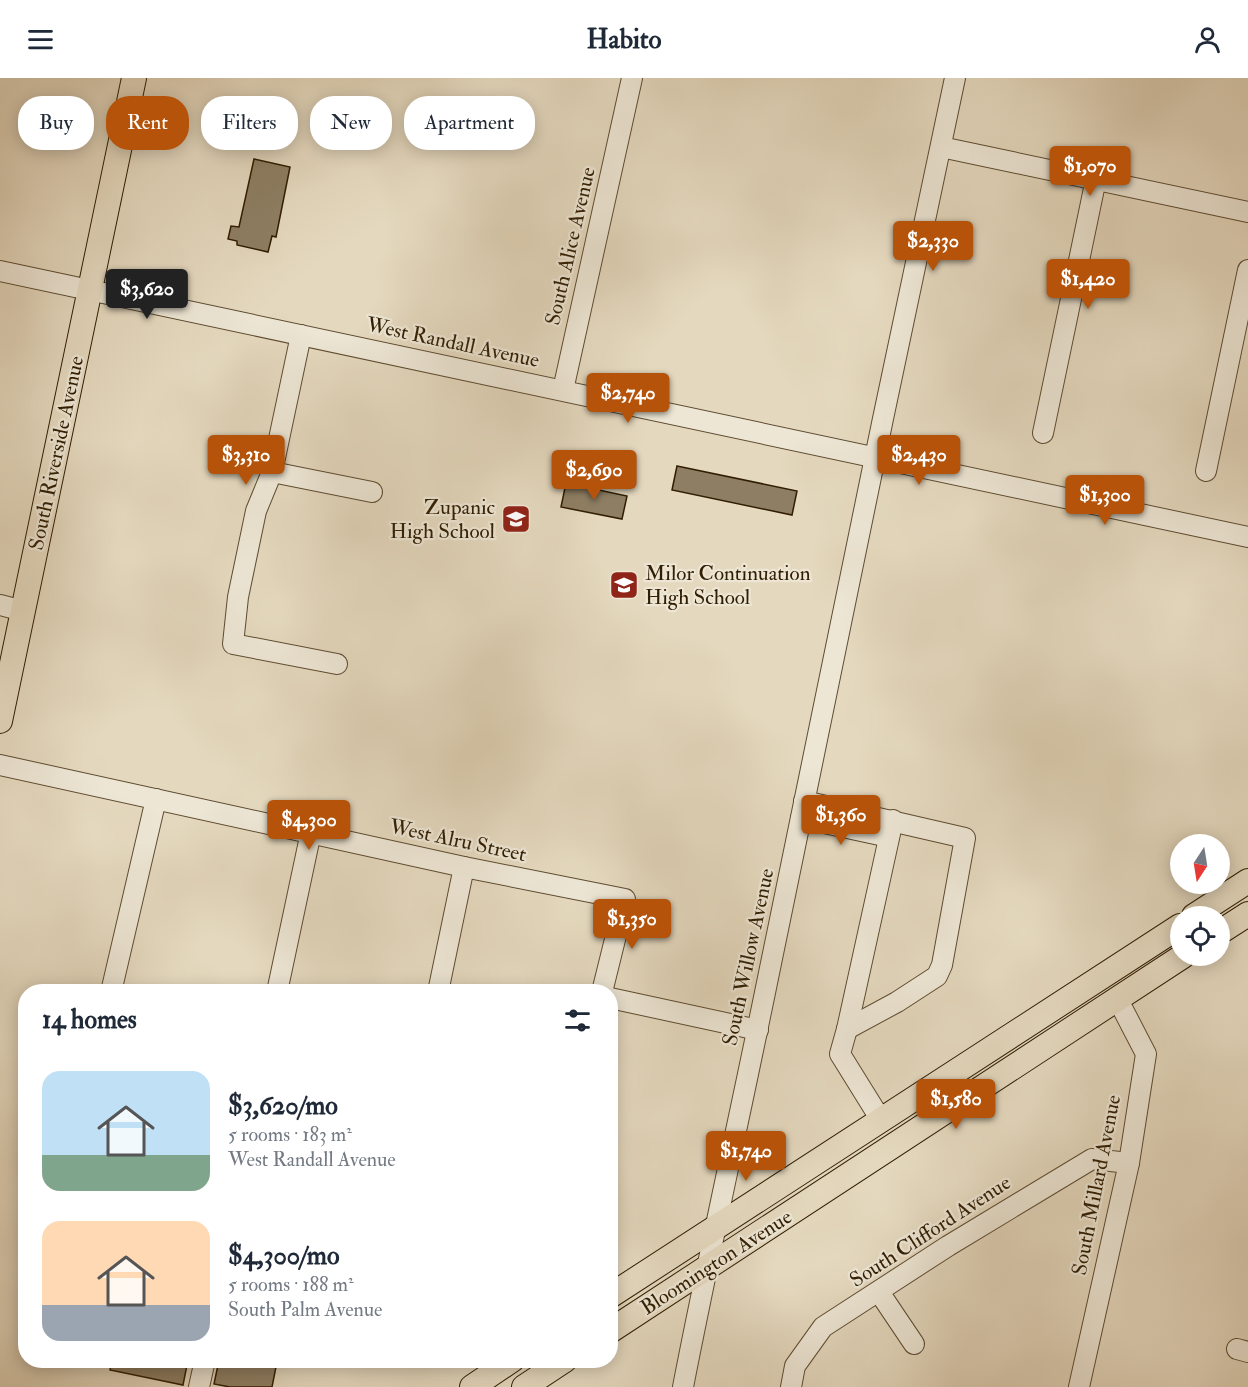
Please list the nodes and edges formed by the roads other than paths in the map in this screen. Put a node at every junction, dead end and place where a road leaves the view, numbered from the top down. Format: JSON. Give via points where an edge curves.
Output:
{"nodes":[{"id":1,"x":134,"y":78,"type":"edge"},
{"id":2,"x":632,"y":78,"type":"edge"},
{"id":3,"x":955,"y":78,"type":"edge"},
{"id":4,"x":940,"y":147,"type":"junction"},
{"id":5,"x":1096,"y":179,"type":"junction"},
{"id":6,"x":1248,"y":213,"type":"edge"},
{"id":7,"x":0,"y":270,"type":"edge"},
{"id":8,"x":1248,"y":270,"type":"edge"},
{"id":9,"x":90,"y":289,"type":"junction"},
{"id":10,"x":301,"y":334,"type":"junction"},
{"id":11,"x":563,"y":390,"type":"junction"},
{"id":12,"x":1043,"y":433,"type":"dead end"},
{"id":13,"x":874,"y":458,"type":"junction"},
{"id":14,"x":1206,"y":471,"type":"dead end"},
{"id":15,"x":272,"y":472,"type":"junction"},
{"id":16,"x":372,"y":492,"type":"dead end"},
{"id":17,"x":1248,"y":537,"type":"edge"},
{"id":18,"x":11,"y":608,"type":"edge"},
{"id":19,"x":337,"y":664,"type":"dead end"},
{"id":20,"x":0,"y":721,"type":"edge"},
{"id":21,"x":0,"y":765,"type":"edge"},
{"id":22,"x":156,"y":799,"type":"junction"},
{"id":23,"x":802,"y":809,"type":"junction"},
{"id":24,"x":891,"y":829,"type":"junction"},
{"id":25,"x":311,"y":832,"type":"junction"},
{"id":26,"x":464,"y":867,"type":"junction"},
{"id":27,"x":1248,"y":881,"type":"edge"},
{"id":28,"x":1209,"y":906,"type":"edge"},
{"id":29,"x":1248,"y":914,"type":"edge"},
{"id":30,"x":1230,"y":926,"type":"edge"},
{"id":31,"x":1170,"y":932,"type":"edge"},
{"id":32,"x":1170,"y":964,"type":"edge"},
{"id":33,"x":113,"y":984,"type":"edge"},
{"id":34,"x":279,"y":984,"type":"edge"},
{"id":35,"x":440,"y":984,"type":"edge"},
{"id":36,"x":604,"y":984,"type":"edge"},
{"id":37,"x":1117,"y":998,"type":"junction"},
{"id":38,"x":618,"y":1000,"type":"edge"},
{"id":39,"x":847,"y":1029,"type":"junction"},
{"id":40,"x":758,"y":1030,"type":"junction"},
{"id":41,"x":881,"y":1120,"type":"junction"},
{"id":42,"x":1129,"y":1163,"type":"junction"},
{"id":43,"x":714,"y":1227,"type":"junction"},
{"id":44,"x":706,"y":1269,"type":"junction"},
{"id":45,"x":618,"y":1291,"type":"edge"},
{"id":46,"x":879,"y":1292,"type":"junction"},
{"id":47,"x":618,"y":1326,"type":"edge"},
{"id":48,"x":914,"y":1344,"type":"dead end"},
{"id":49,"x":203,"y":1368,"type":"edge"},
{"id":50,"x":500,"y":1368,"type":"edge"},
{"id":51,"x":553,"y":1368,"type":"edge"},
{"id":52,"x":199,"y":1387,"type":"edge"},
{"id":53,"x":472,"y":1387,"type":"edge"},
{"id":54,"x":524,"y":1387,"type":"edge"},
{"id":55,"x":683,"y":1387,"type":"edge"},
{"id":56,"x":791,"y":1387,"type":"edge"},
{"id":57,"x":1078,"y":1387,"type":"edge"}],
"edges":[{"from":1,"to":9,"type":"main road","name":"South Riverside Avenue"},
{"from":2,"to":11,"type":"street","name":"South Alice Avenue"},
{"from":3,"to":4,"type":"street","name":"South Willow Avenue"},
{"from":4,"to":5,"type":"street"},
{"from":4,"to":13,"type":"street","name":"South Willow Avenue"},
{"from":5,"to":6,"type":"street"},
{"from":5,"to":12,"type":"street"},
{"from":7,"to":9,"type":"street","name":"West Randall Avenue"},
{"from":8,"to":14,"type":"street"},
{"from":9,"to":10,"type":"street","name":"West Randall Avenue"},
{"from":9,"to":18,"type":"main road","name":"South Riverside Avenue"},
{"from":10,"to":11,"type":"street","name":"West Randall Avenue"},
{"from":10,"to":15,"type":"street"},
{"from":11,"to":13,"type":"street","name":"West Randall Avenue"},
{"from":13,"to":17,"type":"street","name":"West Randall Avenue"},
{"from":13,"to":23,"type":"street","name":"South Willow Avenue"},
{"from":15,"to":16,"type":"street"},
{"from":15,"to":19,"type":"street","via":[[256,511],[238,597],[233,644]]},
{"from":18,"to":20,"type":"main road","name":"South Riverside Avenue"},
{"from":21,"to":22,"type":"street","name":"West Alru Street"},
{"from":22,"to":25,"type":"street","name":"West Alru Street"},
{"from":22,"to":33,"type":"street"},
{"from":23,"to":24,"type":"street"},
{"from":23,"to":40,"type":"street","name":"South Willow Avenue"},
{"from":24,"to":39,"type":"street"},
{"from":24,"to":39,"type":"street","via":[[965,838],[942,965],[937,976]]},
{"from":25,"to":26,"type":"street","name":"West Alru Street"},
{"from":25,"to":34,"type":"street"},
{"from":26,"to":35,"type":"street"},
{"from":26,"to":36,"type":"street","name":"West Alru Street","via":[[625,899]]},
{"from":27,"to":28,"type":"main road"},
{"from":29,"to":30,"type":"main road"},
{"from":31,"to":41,"type":"main road","name":"Bloomington Avenue"},
{"from":32,"to":37,"type":"main road","name":"Bloomington Avenue"},
{"from":37,"to":42,"type":"street","name":"South Millard Avenue","via":[[1146,1054]]},
{"from":37,"to":44,"type":"main road","name":"Bloomington Avenue"},
{"from":38,"to":40,"type":"street"},
{"from":39,"to":41,"type":"street","via":[[840,1054]]},
{"from":40,"to":43,"type":"street","name":"South Willow Avenue"},
{"from":41,"to":43,"type":"main road","name":"Bloomington Avenue"},
{"from":42,"to":46,"type":"street","name":"South Clifford Avenue","via":[[1092,1159]]},
{"from":42,"to":57,"type":"street","name":"South Millard Avenue"},
{"from":43,"to":44,"type":"street","name":"South Willow Avenue"},
{"from":43,"to":45,"type":"main road","name":"Bloomington Avenue"},
{"from":44,"to":47,"type":"main road","name":"Bloomington Avenue"},
{"from":44,"to":55,"type":"street","name":"South Willow Avenue"},
{"from":46,"to":48,"type":"street"},
{"from":46,"to":56,"type":"street","name":"South Clifford Avenue","via":[[823,1328],[795,1366]]},
{"from":49,"to":52,"type":"street"},
{"from":50,"to":53,"type":"main road"},
{"from":51,"to":54,"type":"main road"}]}
